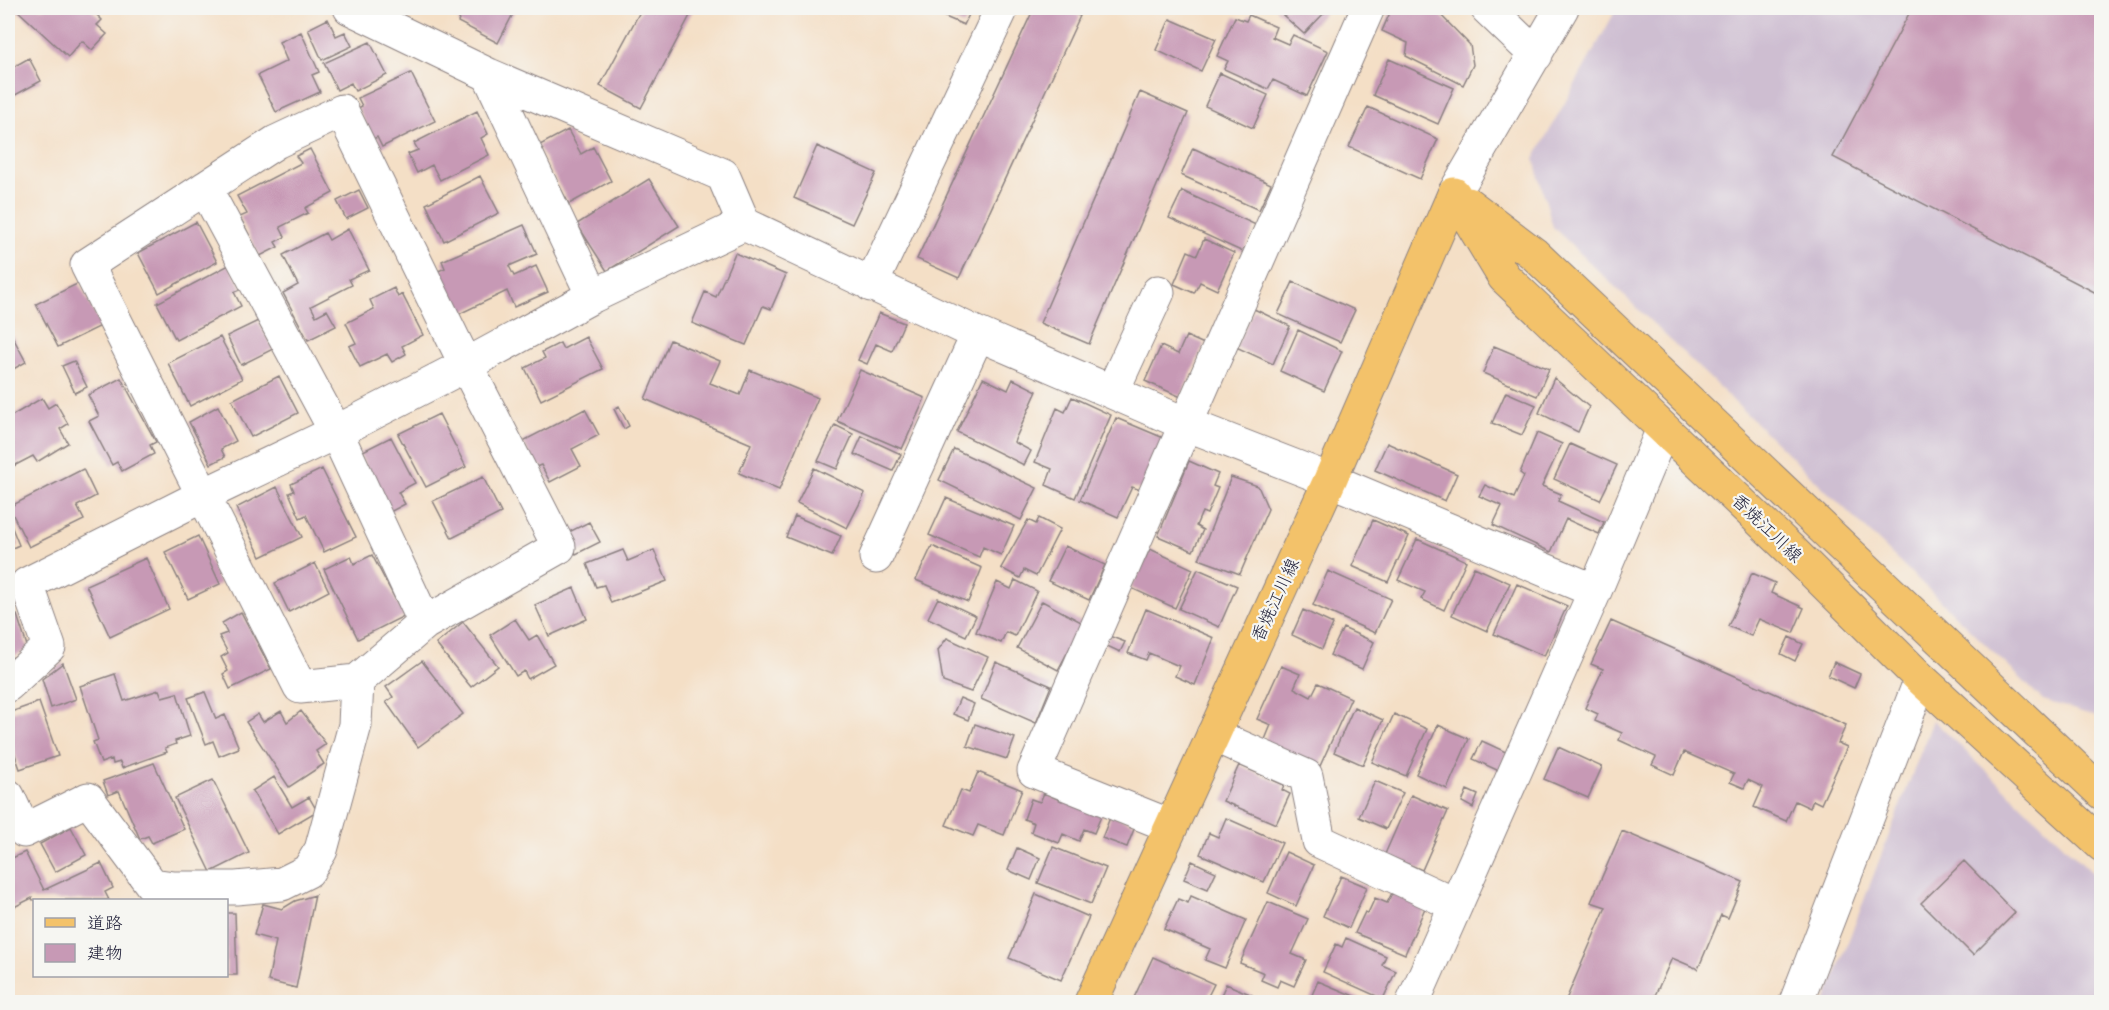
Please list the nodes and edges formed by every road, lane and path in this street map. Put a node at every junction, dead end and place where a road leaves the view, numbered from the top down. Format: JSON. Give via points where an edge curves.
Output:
{"nodes":[{"id":1,"x":350,"y":8,"type":"edge"},
{"id":2,"x":1002,"y":8,"type":"edge"},
{"id":3,"x":1368,"y":8,"type":"edge"},
{"id":4,"x":1487,"y":8,"type":"edge"},
{"id":5,"x":1562,"y":8,"type":"edge"},
{"id":6,"x":1536,"y":55,"type":"junction"},
{"id":7,"x":489,"y":75,"type":"junction"},
{"id":8,"x":205,"y":188,"type":"junction"},
{"id":9,"x":1454,"y":194,"type":"junction"},
{"id":10,"x":744,"y":224,"type":"junction"},
{"id":11,"x":871,"y":285,"type":"junction"},
{"id":12,"x":1158,"y":292,"type":"dead end"},
{"id":13,"x":593,"y":296,"type":"junction"},
{"id":14,"x":978,"y":334,"type":"junction"},
{"id":15,"x":466,"y":365,"type":"junction"},
{"id":16,"x":1112,"y":392,"type":"junction"},
{"id":17,"x":1186,"y":424,"type":"junction"},
{"id":18,"x":1663,"y":429,"type":"junction"},
{"id":19,"x":336,"y":432,"type":"junction"},
{"id":20,"x":1330,"y":480,"type":"junction"},
{"id":21,"x":204,"y":495,"type":"junction"},
{"id":22,"x":876,"y":557,"type":"dead end"},
{"id":23,"x":17,"y":589,"type":"edge"},
{"id":24,"x":1595,"y":591,"type":"junction"},
{"id":25,"x":425,"y":622,"type":"junction"},
{"id":26,"x":1920,"y":679,"type":"junction"},
{"id":27,"x":357,"y":681,"type":"junction"},
{"id":28,"x":8,"y":685,"type":"edge"},
{"id":29,"x":1213,"y":735,"type":"junction"},
{"id":30,"x":2101,"y":792,"type":"edge"},
{"id":31,"x":8,"y":796,"type":"edge"},
{"id":32,"x":2074,"y":820,"type":"junction"},
{"id":33,"x":1171,"y":826,"type":"junction"},
{"id":34,"x":16,"y":835,"type":"edge"},
{"id":35,"x":2102,"y":845,"type":"edge"},
{"id":36,"x":1456,"y":905,"type":"junction"},
{"id":37,"x":1091,"y":1002,"type":"edge"},
{"id":38,"x":1413,"y":1002,"type":"edge"},
{"id":39,"x":1796,"y":1002,"type":"edge"}],
"edges":[{"from":1,"to":7,"type":"street"},
{"from":2,"to":11,"type":"street"},
{"from":3,"to":17,"type":"street"},
{"from":4,"to":6,"type":"street"},
{"from":5,"to":6,"type":"street"},
{"from":6,"to":9,"type":"street"},
{"from":7,"to":10,"type":"street","via":[[723,176]]},
{"from":7,"to":13,"type":"street"},
{"from":8,"to":15,"type":"street","via":[[276,142],[342,111]]},
{"from":8,"to":19,"type":"street"},
{"from":8,"to":21,"type":"street","via":[[87,265]]},
{"from":9,"to":18,"type":"main road","name":"香焼江川線","via":[[1504,278]]},
{"from":9,"to":20,"type":"main road","name":"香焼江川線"},
{"from":9,"to":30,"type":"main road","via":[[1534,254]]},
{"from":10,"to":11,"type":"street"},
{"from":10,"to":13,"type":"street"},
{"from":11,"to":14,"type":"street"},
{"from":12,"to":16,"type":"street"},
{"from":13,"to":15,"type":"street"},
{"from":14,"to":16,"type":"street"},
{"from":14,"to":22,"type":"street"},
{"from":15,"to":19,"type":"street"},
{"from":15,"to":25,"type":"street","via":[[559,547]]},
{"from":16,"to":17,"type":"street"},
{"from":17,"to":20,"type":"street"},
{"from":17,"to":33,"type":"street","via":[[1034,771]]},
{"from":18,"to":24,"type":"street"},
{"from":18,"to":26,"type":"main road","name":"香焼江川線"},
{"from":19,"to":21,"type":"street"},
{"from":19,"to":25,"type":"street"},
{"from":20,"to":24,"type":"street"},
{"from":20,"to":29,"type":"main road","name":"香焼江川線"},
{"from":21,"to":23,"type":"street"},
{"from":21,"to":27,"type":"street","via":[[300,687]]},
{"from":23,"to":28,"type":"street","via":[[49,647]]},
{"from":24,"to":36,"type":"street"},
{"from":25,"to":27,"type":"street"},
{"from":26,"to":32,"type":"main road","name":"香焼江川線"},
{"from":26,"to":39,"type":"street"},
{"from":27,"to":34,"type":"street","via":[[355,725],[321,850],[308,871],[282,884],[225,888],[152,885],[88,799]]},
{"from":29,"to":33,"type":"main road","name":"香焼江川線"},
{"from":29,"to":36,"type":"street","via":[[1306,776],[1319,841]]},
{"from":30,"to":32,"type":"street"},
{"from":31,"to":34,"type":"street"},
{"from":32,"to":35,"type":"main road","name":"香焼江川線"},
{"from":33,"to":37,"type":"main road","name":"香焼江川線"},
{"from":36,"to":38,"type":"street"}]}
